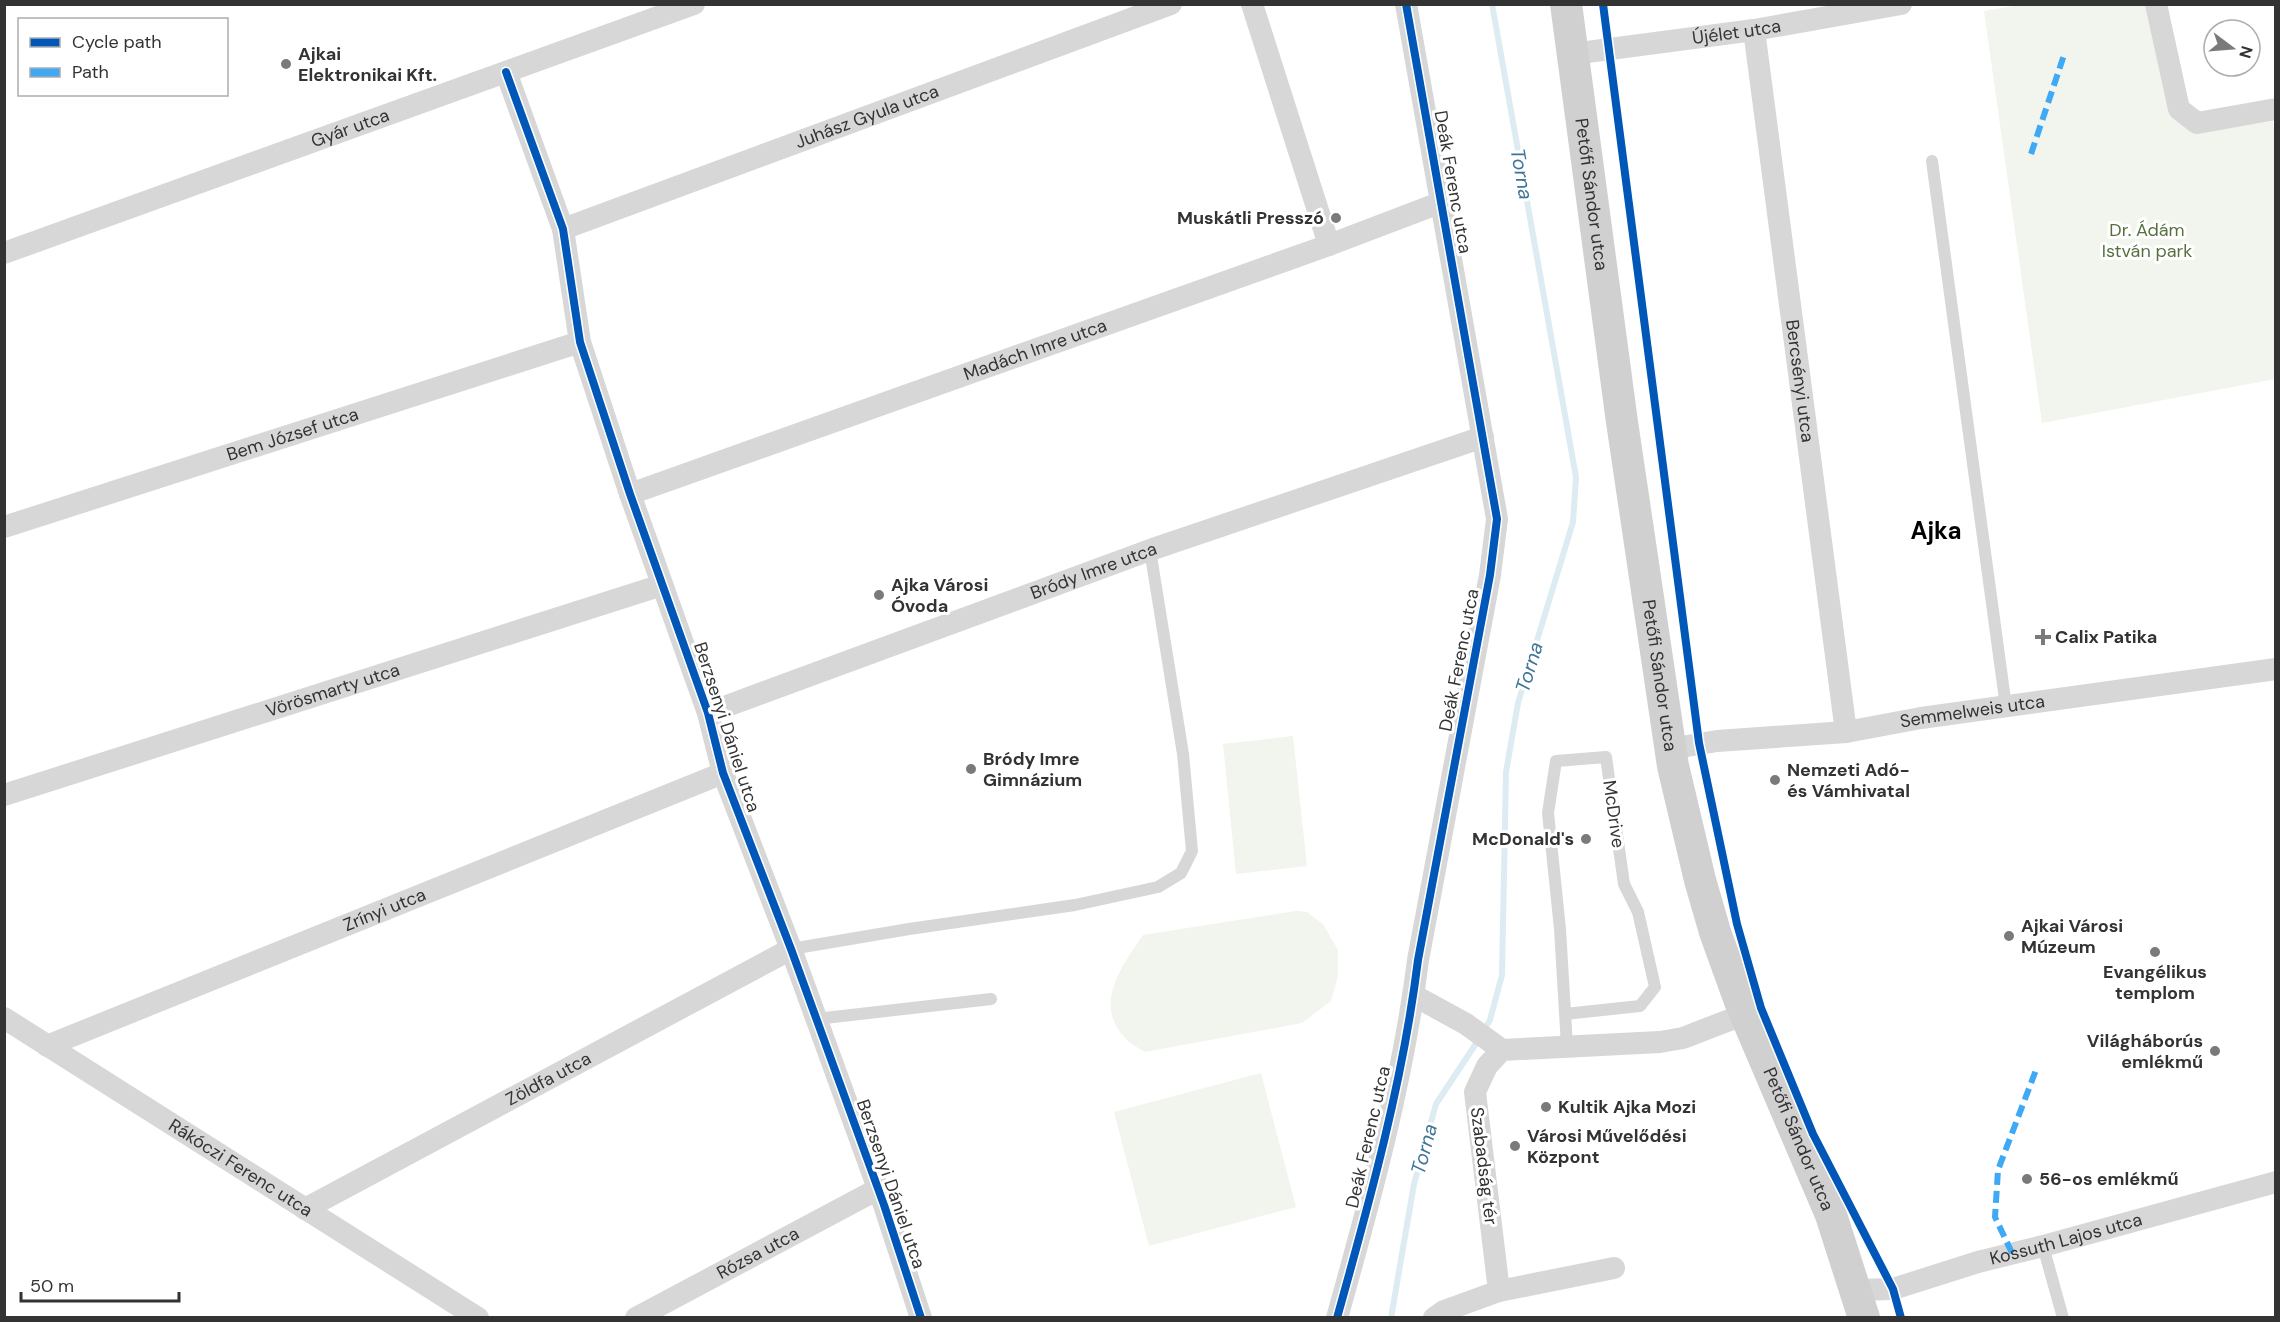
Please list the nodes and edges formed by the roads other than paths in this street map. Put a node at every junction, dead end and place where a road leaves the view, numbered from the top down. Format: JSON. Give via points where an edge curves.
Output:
{"nodes":[{"id":1,"x":694,"y":4,"type":"edge"},
{"id":2,"x":1171,"y":4,"type":"edge"},
{"id":3,"x":1252,"y":4,"type":"edge"},
{"id":4,"x":1406,"y":4,"type":"edge"},
{"id":5,"x":1566,"y":4,"type":"edge"},
{"id":6,"x":1901,"y":4,"type":"edge"},
{"id":7,"x":2156,"y":4,"type":"edge"},
{"id":8,"x":1754,"y":30,"type":"junction"},
{"id":9,"x":1572,"y":54,"type":"junction"},
{"id":10,"x":506,"y":72,"type":"junction"},
{"id":11,"x":2276,"y":109,"type":"edge"},
{"id":12,"x":1932,"y":161,"type":"dead end"},
{"id":13,"x":1442,"y":202,"type":"junction"},
{"id":14,"x":563,"y":229,"type":"junction"},
{"id":15,"x":1329,"y":245,"type":"junction"},
{"id":16,"x":4,"y":253,"type":"edge"},
{"id":17,"x":580,"y":342,"type":"junction"},
{"id":18,"x":1483,"y":437,"type":"junction"},
{"id":19,"x":630,"y":495,"type":"junction"},
{"id":20,"x":4,"y":527,"type":"edge"},
{"id":21,"x":1150,"y":550,"type":"junction"},
{"id":22,"x":662,"y":585,"type":"junction"},
{"id":23,"x":2276,"y":669,"type":"edge"},
{"id":24,"x":2006,"y":706,"type":"junction"},
{"id":25,"x":708,"y":713,"type":"junction"},
{"id":26,"x":1846,"y":732,"type":"junction"},
{"id":27,"x":1669,"y":749,"type":"junction"},
{"id":28,"x":723,"y":773,"type":"junction"},
{"id":29,"x":4,"y":795,"type":"edge"},
{"id":30,"x":791,"y":949,"type":"junction"},
{"id":31,"x":1413,"y":995,"type":"junction"},
{"id":32,"x":991,"y":999,"type":"dead end"},
{"id":33,"x":1564,"y":1014,"type":"junction"},
{"id":34,"x":1745,"y":1014,"type":"junction"},
{"id":35,"x":4,"y":1018,"type":"edge"},
{"id":36,"x":816,"y":1019,"type":"junction"},
{"id":37,"x":47,"y":1046,"type":"junction"},
{"id":38,"x":1567,"y":1046,"type":"junction"},
{"id":39,"x":1498,"y":1047,"type":"junction"},
{"id":40,"x":2276,"y":1182,"type":"edge"},
{"id":41,"x":878,"y":1190,"type":"junction"},
{"id":42,"x":304,"y":1209,"type":"junction"},
{"id":43,"x":2043,"y":1246,"type":"junction"},
{"id":44,"x":1614,"y":1268,"type":"dead end"},
{"id":45,"x":1499,"y":1291,"type":"junction"},
{"id":46,"x":1861,"y":1304,"type":"edge"},
{"id":47,"x":478,"y":1317,"type":"edge"},
{"id":48,"x":636,"y":1317,"type":"edge"},
{"id":49,"x":921,"y":1317,"type":"edge"},
{"id":50,"x":1337,"y":1317,"type":"edge"},
{"id":51,"x":1434,"y":1317,"type":"edge"},
{"id":52,"x":2062,"y":1317,"type":"edge"}],
"edges":[{"from":1,"to":10,"type":"street","name":"Gyár utca"},
{"from":2,"to":14,"type":"street","name":"Juhász Gyula utca"},
{"from":3,"to":15,"type":"street"},
{"from":4,"to":13,"type":"street","name":"Deák Ferenc utca"},
{"from":5,"to":9,"type":"main road","name":"Petőfi Sándor utca"},
{"from":6,"to":8,"type":"street","name":"Újélet utca"},
{"from":7,"to":11,"type":"street","via":[[2179,109],[2197,123]]},
{"from":8,"to":9,"type":"street","name":"Újélet utca"},
{"from":8,"to":26,"type":"street","name":"Bercsényi utca"},
{"from":9,"to":27,"type":"main road","name":"Petőfi Sándor utca"},
{"from":10,"to":14,"type":"street","name":"Berzsenyi Dániel utca"},
{"from":10,"to":16,"type":"street","name":"Gyár utca"},
{"from":12,"to":24,"type":"lane"},
{"from":13,"to":15,"type":"street","name":"Madách Imre utca"},
{"from":13,"to":18,"type":"street","name":"Deák Ferenc utca"},
{"from":14,"to":17,"type":"street","name":"Berzsenyi Dániel utca"},
{"from":15,"to":19,"type":"street","name":"Madách Imre utca"},
{"from":17,"to":19,"type":"street","name":"Berzsenyi Dániel utca"},
{"from":17,"to":20,"type":"street","name":"Bem József utca"},
{"from":18,"to":21,"type":"street","name":"Bródy Imre utca"},
{"from":18,"to":31,"type":"street","name":"Deák Ferenc utca","via":[[1496,530]]},
{"from":19,"to":22,"type":"street","name":"Berzsenyi Dániel utca"},
{"from":21,"to":25,"type":"street","name":"Bródy Imre utca"},
{"from":21,"to":30,"type":"lane","via":[[1182,754],[1192,851],[1181,873],[1158,888],[1075,905]]},
{"from":22,"to":25,"type":"street","name":"Berzsenyi Dániel utca"},
{"from":22,"to":29,"type":"street","name":"Vörösmarty utca"},
{"from":23,"to":24,"type":"street","name":"Semmelweis utca"},
{"from":24,"to":26,"type":"street","name":"Semmelweis utca"},
{"from":25,"to":28,"type":"street","name":"Berzsenyi Dániel utca"},
{"from":26,"to":27,"type":"street","name":"Semmelweis utca","via":[[1717,741]]},
{"from":27,"to":34,"type":"main road","name":"Petőfi Sándor utca","via":[[1709,915]]},
{"from":28,"to":30,"type":"street","name":"Berzsenyi Dániel utca"},
{"from":28,"to":37,"type":"street","name":"Zrínyi utca"},
{"from":30,"to":36,"type":"street","name":"Berzsenyi Dániel utca"},
{"from":30,"to":42,"type":"street","name":"Zöldfa utca"},
{"from":31,"to":39,"type":"street"},
{"from":31,"to":50,"type":"street","name":"Deák Ferenc utca","via":[[1382,1154]]},
{"from":32,"to":36,"type":"lane"},
{"from":33,"to":33,"type":"lane","name":"McDrive","via":[[1548,813],[1556,761],[1606,757],[1624,884],[1638,912],[1655,987],[1640,1006]]},
{"from":33,"to":38,"type":"lane"},
{"from":34,"to":38,"type":"street","via":[[1683,1038]]},
{"from":34,"to":46,"type":"main road","name":"Petőfi Sándor utca","via":[[1831,1215]]},
{"from":35,"to":37,"type":"street","name":"Rákóczi Ferenc utca"},
{"from":36,"to":41,"type":"street","name":"Berzsenyi Dániel utca"},
{"from":37,"to":42,"type":"street","name":"Rákóczi Ferenc utca"},
{"from":38,"to":39,"type":"street"},
{"from":39,"to":45,"type":"street","name":"Szabadság tér","via":[[1475,1092]]},
{"from":40,"to":43,"type":"street","name":"Kossuth Lajos utca"},
{"from":41,"to":48,"type":"street","name":"Rózsa utca"},
{"from":41,"to":49,"type":"street","name":"Berzsenyi Dániel utca"},
{"from":42,"to":47,"type":"street","name":"Rákóczi Ferenc utca"},
{"from":43,"to":46,"type":"street","name":"Kossuth Lajos utca","via":[[1978,1262]]},
{"from":43,"to":52,"type":"lane"},
{"from":44,"to":45,"type":"street"},
{"from":45,"to":51,"type":"street"}]}
